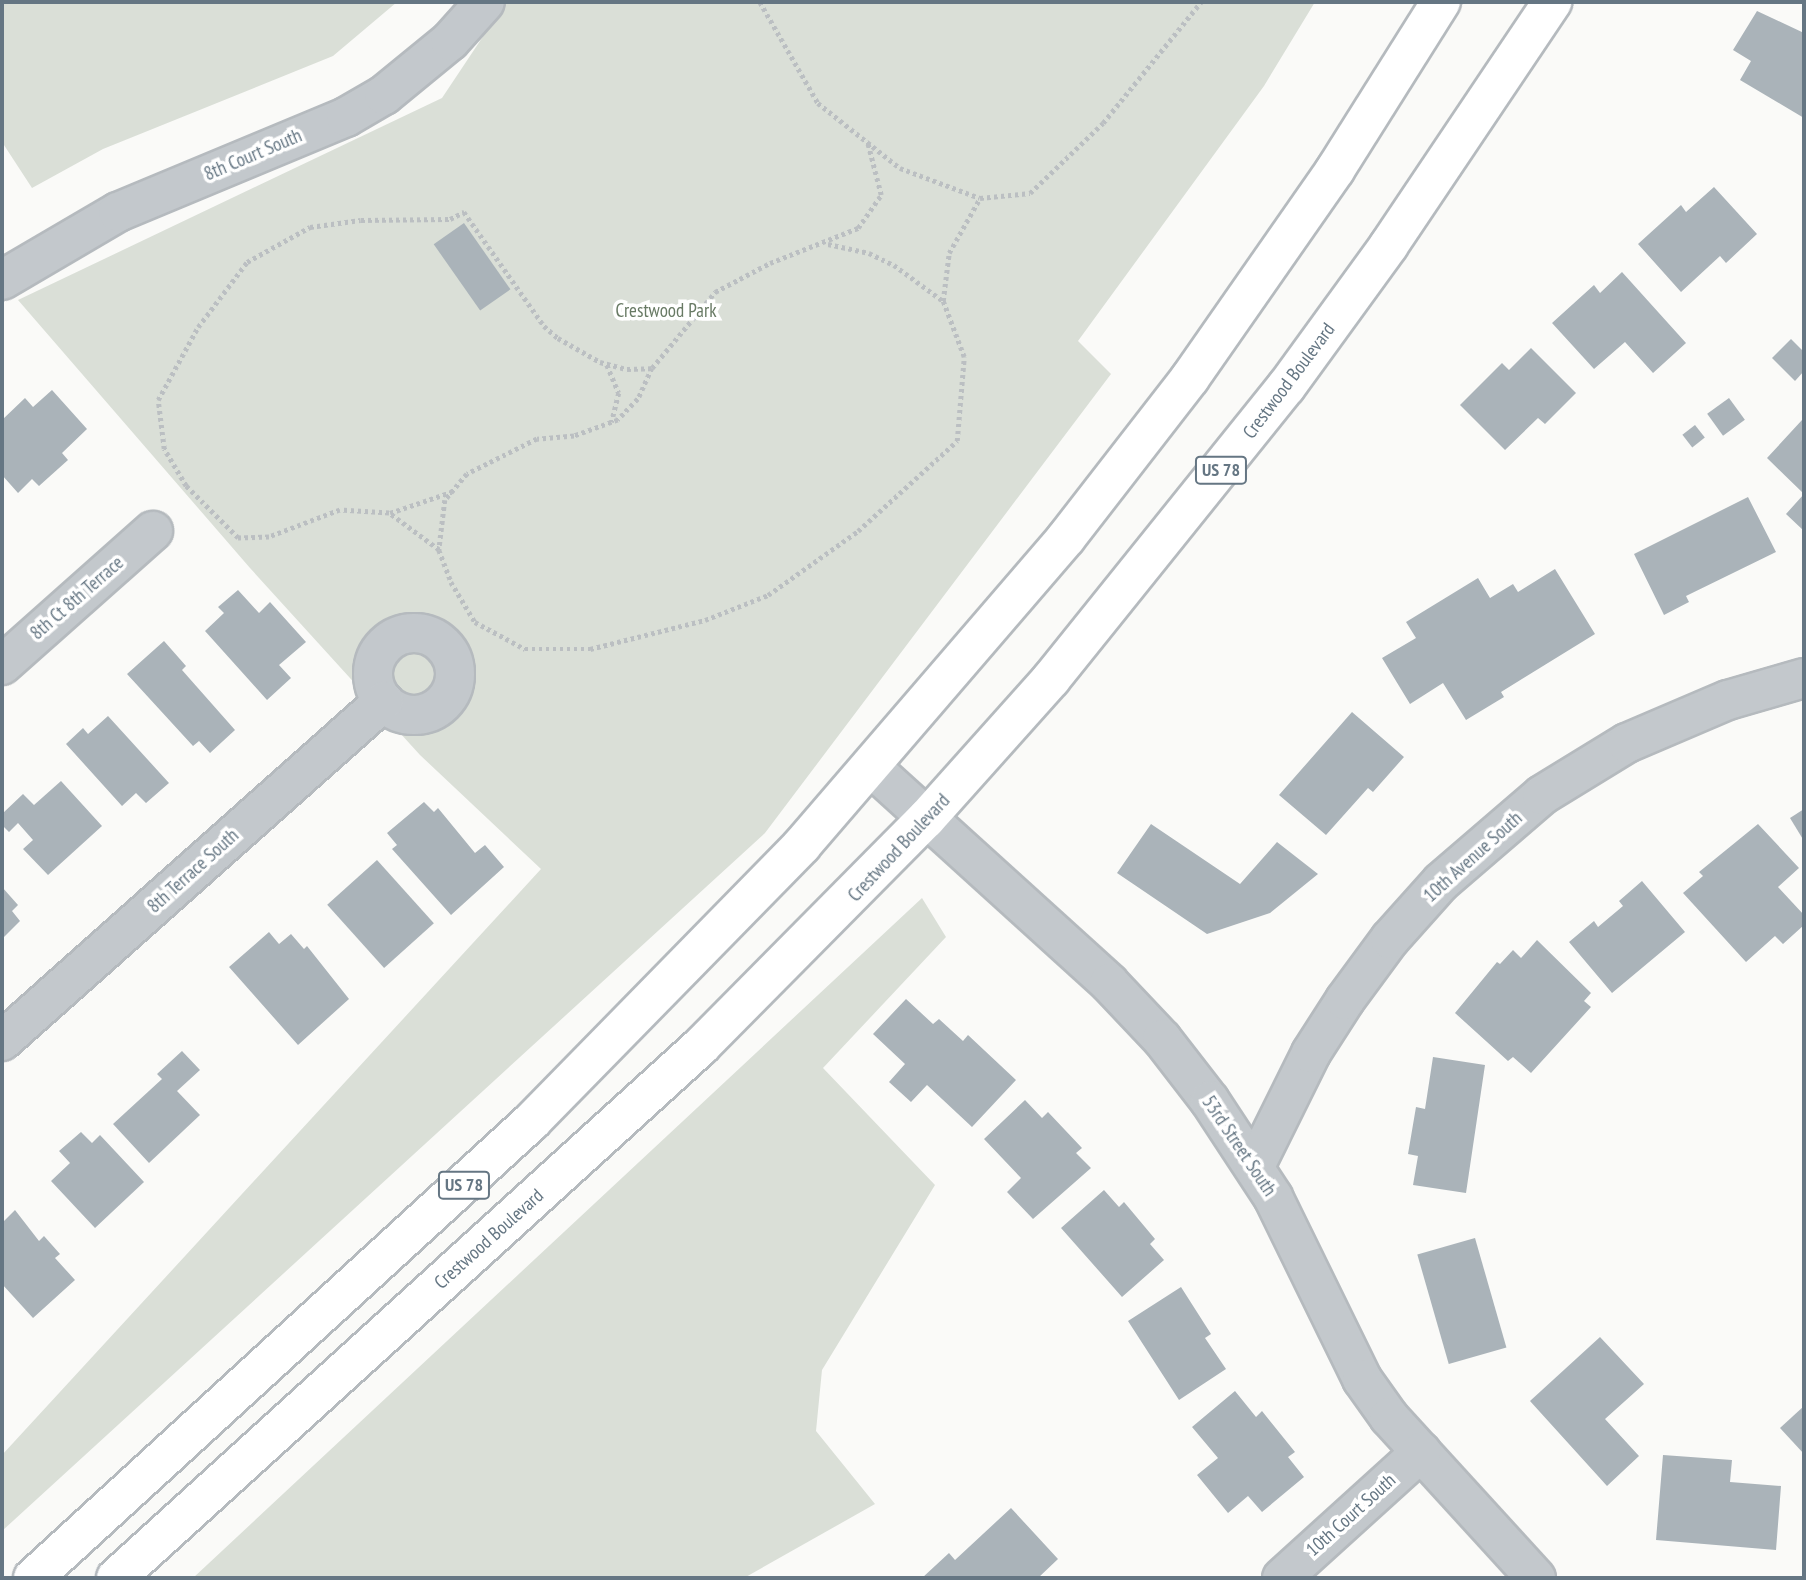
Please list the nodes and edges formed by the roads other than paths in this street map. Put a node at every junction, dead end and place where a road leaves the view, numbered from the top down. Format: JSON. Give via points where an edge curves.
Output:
{"nodes":[{"id":1,"x":485,"y":2,"type":"edge"},
{"id":2,"x":1441,"y":2,"type":"edge"},
{"id":3,"x":1552,"y":2,"type":"edge"},
{"id":4,"x":2,"y":280,"type":"edge"},
{"id":5,"x":153,"y":531,"type":"dead end"},
{"id":6,"x":2,"y":665,"type":"edge"},
{"id":7,"x":1804,"y":678,"type":"edge"},
{"id":8,"x":384,"y":701,"type":"dead end"},
{"id":9,"x":871,"y":767,"type":"junction"},
{"id":10,"x":926,"y":819,"type":"junction"},
{"id":11,"x":2,"y":1041,"type":"edge"},
{"id":12,"x":1255,"y":1166,"type":"junction"},
{"id":13,"x":1421,"y":1452,"type":"junction"},
{"id":14,"x":33,"y":1578,"type":"edge"},
{"id":15,"x":116,"y":1578,"type":"edge"},
{"id":16,"x":1282,"y":1578,"type":"edge"},
{"id":17,"x":1536,"y":1578,"type":"edge"}],
"edges":[{"from":1,"to":4,"type":"street","name":"8th Court South","via":[[450,41],[384,95],[345,117],[118,212]]},
{"from":2,"to":9,"type":"main road","number":"US 78","via":[[1335,170],[1190,379],[1066,538]]},
{"from":3,"to":10,"type":"main road","name":"Crestwood Boulevard","number":"US 78","via":[[1397,234],[1286,387],[1051,679]]},
{"from":5,"to":6,"type":"street","name":"8th Ct 8th Terrace"},
{"from":7,"to":12,"type":"street","name":"10th Avenue South","via":[[1728,700],[1627,743],[1542,796],[1441,881],[1345,1000],[1305,1065]]},
{"from":8,"to":11,"type":"street","name":"8th Terrace South"},
{"from":9,"to":10,"type":"street","name":"53rd Street South"},
{"from":9,"to":14,"type":"main road","number":"US 78","via":[[669,986],[532,1121]]},
{"from":10,"to":12,"type":"street","name":"53rd Street South","via":[[1109,983],[1162,1039]]},
{"from":10,"to":15,"type":"main road","name":"Crestwood Boulevard","number":"US 78","via":[[701,1046]]},
{"from":12,"to":13,"type":"street","name":"53rd Street South","via":[[1291,1227],[1338,1337],[1362,1379]]},
{"from":13,"to":16,"type":"street","name":"10th Court South"},
{"from":13,"to":17,"type":"street","name":"53rd Street South"}]}
